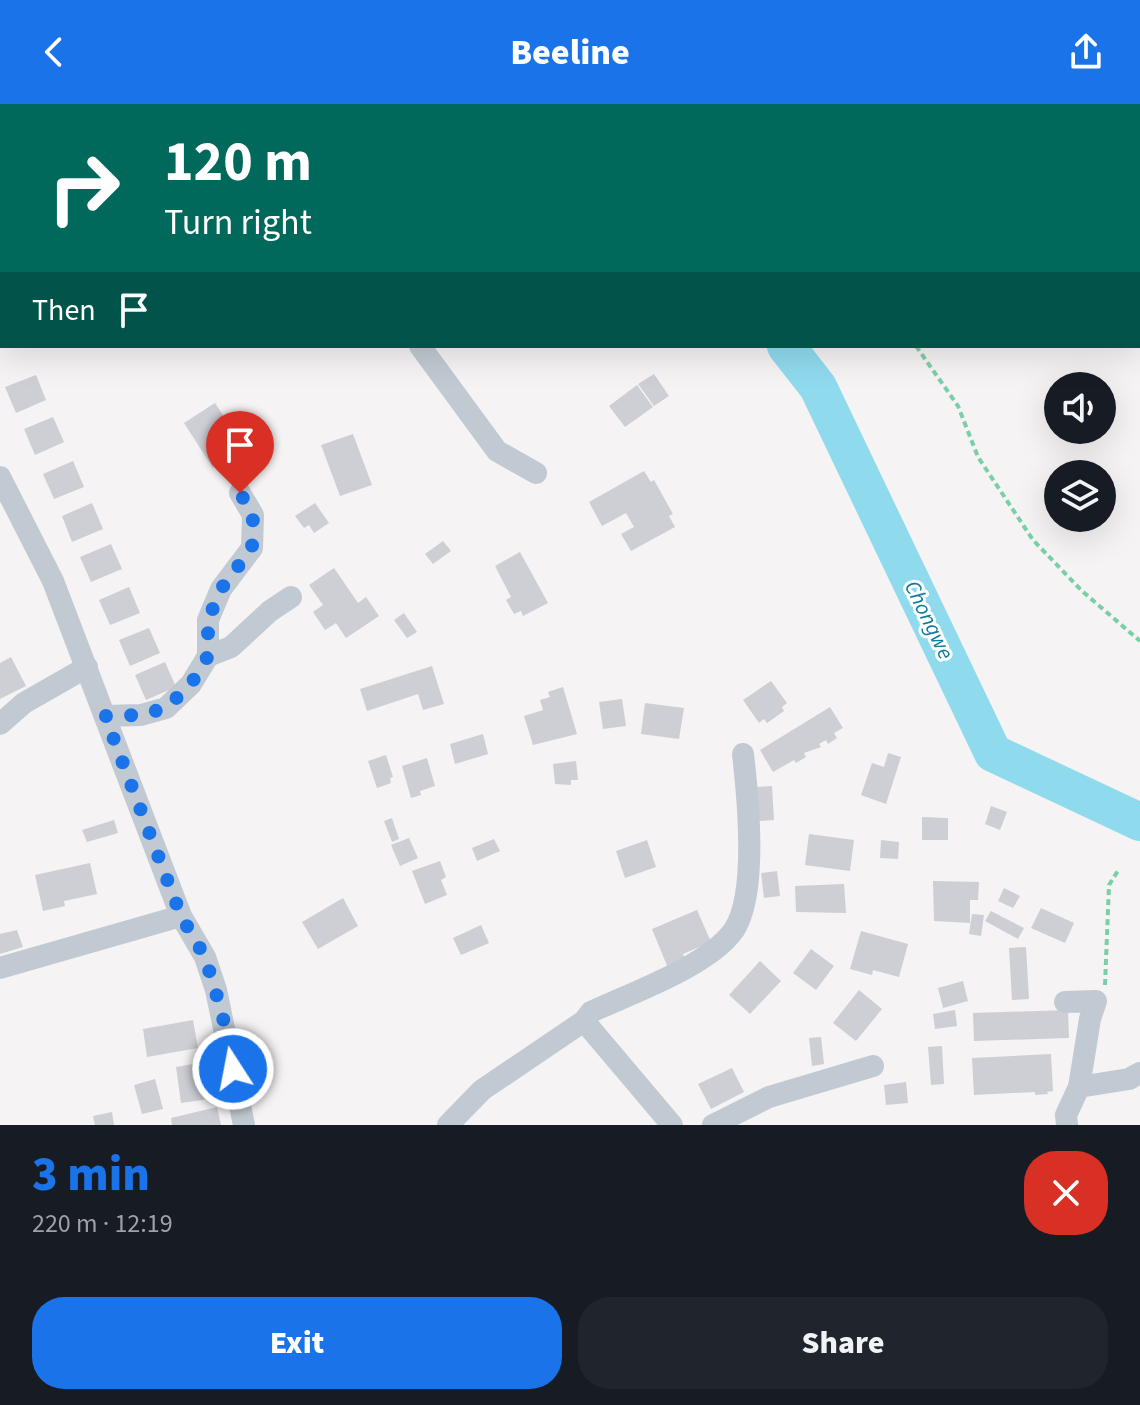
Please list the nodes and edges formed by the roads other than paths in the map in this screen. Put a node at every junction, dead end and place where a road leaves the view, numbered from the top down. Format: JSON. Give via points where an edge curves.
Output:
{"nodes":[{"id":1,"x":421,"y":348,"type":"edge"},
{"id":2,"x":536,"y":473,"type":"dead end"},
{"id":3,"x":0,"y":477,"type":"edge"},
{"id":4,"x":240,"y":493,"type":"dead end"},
{"id":5,"x":291,"y":597,"type":"dead end"},
{"id":6,"x":208,"y":656,"type":"junction"},
{"id":7,"x":87,"y":667,"type":"junction"},
{"id":8,"x":105,"y":716,"type":"junction"},
{"id":9,"x":0,"y":724,"type":"edge"},
{"id":10,"x":743,"y":754,"type":"dead end"},
{"id":11,"x":181,"y":916,"type":"junction"},
{"id":12,"x":0,"y":968,"type":"edge"},
{"id":13,"x":1065,"y":1002,"type":"dead end"},
{"id":14,"x":584,"y":1021,"type":"junction"},
{"id":15,"x":873,"y":1066,"type":"dead end"},
{"id":16,"x":1140,"y":1073,"type":"edge"},
{"id":17,"x":1079,"y":1087,"type":"junction"},
{"id":18,"x":244,"y":1125,"type":"edge"},
{"id":19,"x":448,"y":1125,"type":"edge"},
{"id":20,"x":672,"y":1125,"type":"edge"},
{"id":21,"x":713,"y":1125,"type":"edge"},
{"id":22,"x":1067,"y":1125,"type":"edge"}],
"edges":[{"from":1,"to":2,"type":"street","via":[[497,451]]},
{"from":3,"to":7,"type":"street","via":[[53,581]]},
{"from":4,"to":6,"type":"street","via":[[253,515],[252,548],[221,589],[208,620]]},
{"from":5,"to":6,"type":"street","via":[[231,647]]},
{"from":6,"to":8,"type":"street","via":[[191,684],[166,708]]},
{"from":7,"to":8,"type":"street"},
{"from":7,"to":9,"type":"street","via":[[24,703]]},
{"from":8,"to":11,"type":"street"},
{"from":10,"to":14,"type":"street","via":[[747,893],[734,929],[695,963],[591,1012]]},
{"from":11,"to":12,"type":"street"},
{"from":11,"to":18,"type":"street","via":[[205,957],[216,990]]},
{"from":13,"to":17,"type":"street","via":[[1096,1001]]},
{"from":14,"to":19,"type":"street","via":[[482,1090]]},
{"from":14,"to":20,"type":"street"},
{"from":15,"to":21,"type":"street","via":[[769,1097]]},
{"from":16,"to":17,"type":"street"},
{"from":17,"to":22,"type":"street"}]}
